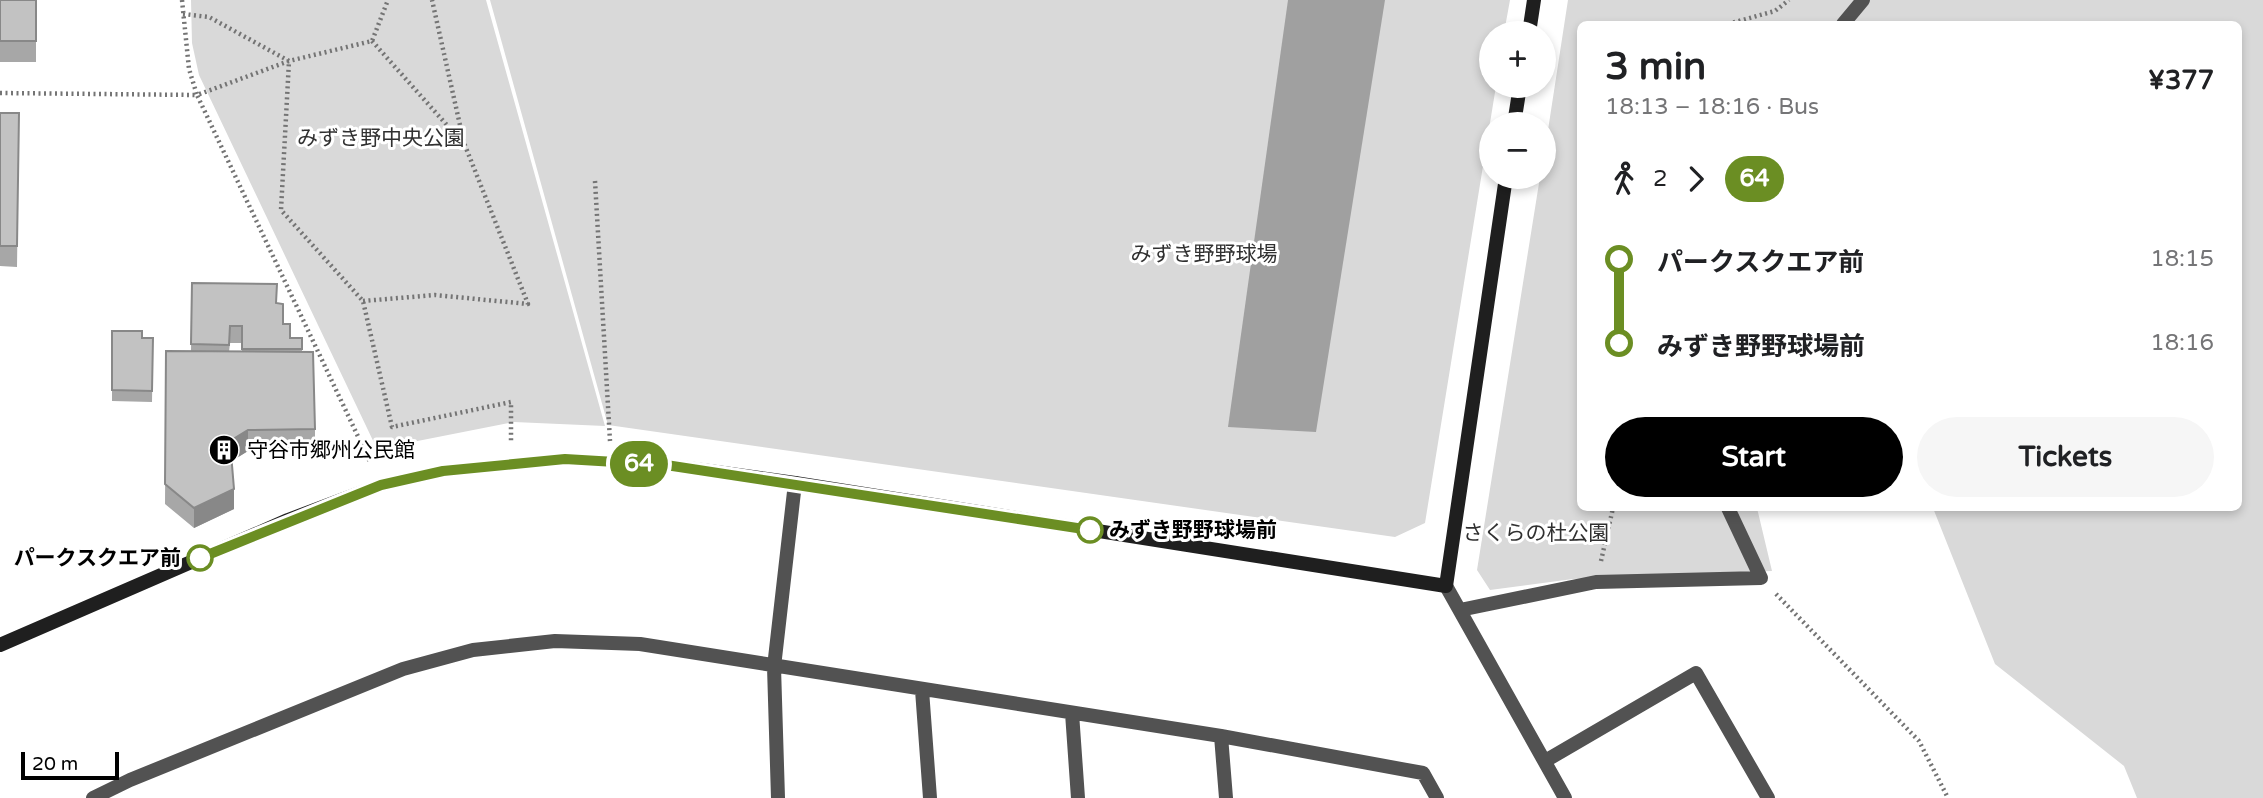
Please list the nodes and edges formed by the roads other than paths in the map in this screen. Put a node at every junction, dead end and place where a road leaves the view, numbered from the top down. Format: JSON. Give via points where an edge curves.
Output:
{"nodes":[{"id":1,"x":1534,"y":0,"type":"edge"},
{"id":2,"x":1863,"y":0,"type":"edge"},
{"id":3,"x":1531,"y":21,"type":"edge"},
{"id":4,"x":1846,"y":21,"type":"edge"},
{"id":5,"x":1504,"y":189,"type":"edge"},
{"id":6,"x":795,"y":483,"type":"junction"},
{"id":7,"x":1729,"y":511,"type":"edge"},
{"id":8,"x":1446,"y":586,"type":"junction"},
{"id":9,"x":1460,"y":610,"type":"junction"},
{"id":10,"x":0,"y":645,"type":"edge"},
{"id":11,"x":775,"y":667,"type":"junction"},
{"id":12,"x":922,"y":690,"type":"junction"},
{"id":13,"x":1072,"y":713,"type":"junction"},
{"id":14,"x":1221,"y":736,"type":"junction"},
{"id":15,"x":1545,"y":761,"type":"junction"},
{"id":16,"x":93,"y":798,"type":"edge"},
{"id":17,"x":778,"y":798,"type":"edge"},
{"id":18,"x":930,"y":798,"type":"edge"},
{"id":19,"x":1078,"y":798,"type":"edge"},
{"id":20,"x":1226,"y":798,"type":"edge"},
{"id":21,"x":1437,"y":798,"type":"edge"},
{"id":22,"x":1565,"y":798,"type":"edge"},
{"id":23,"x":1768,"y":798,"type":"edge"}],
"edges":[{"from":1,"to":3,"type":"street"},
{"from":2,"to":4,"type":"street"},
{"from":5,"to":8,"type":"street"},
{"from":6,"to":8,"type":"street"},
{"from":6,"to":10,"type":"street","via":[[666,465],[565,459],[443,471],[381,485],[276,525]]},
{"from":6,"to":11,"type":"street"},
{"from":7,"to":9,"type":"street","via":[[1761,578],[1596,582]]},
{"from":8,"to":9,"type":"street"},
{"from":9,"to":15,"type":"street"},
{"from":11,"to":12,"type":"street"},
{"from":11,"to":16,"type":"street","via":[[640,644],[555,641],[474,650],[403,669]]},
{"from":11,"to":17,"type":"street"},
{"from":12,"to":13,"type":"street"},
{"from":12,"to":18,"type":"street"},
{"from":13,"to":14,"type":"street"},
{"from":13,"to":19,"type":"street"},
{"from":14,"to":20,"type":"street"},
{"from":14,"to":21,"type":"street","via":[[1423,773]]},
{"from":15,"to":22,"type":"street"},
{"from":15,"to":23,"type":"street","via":[[1696,673]]}]}
